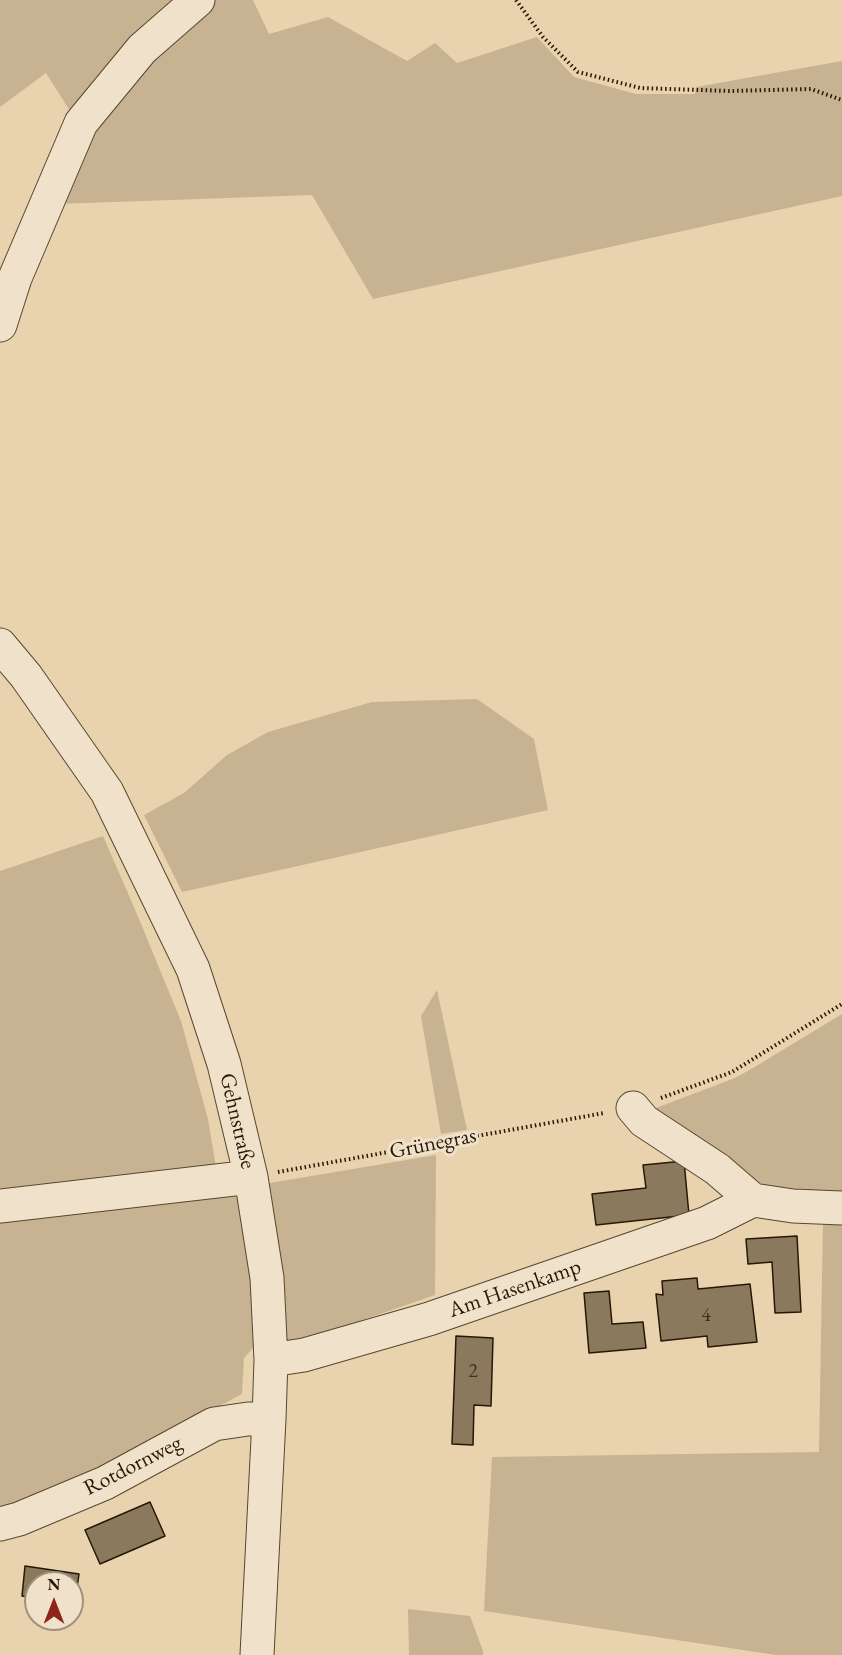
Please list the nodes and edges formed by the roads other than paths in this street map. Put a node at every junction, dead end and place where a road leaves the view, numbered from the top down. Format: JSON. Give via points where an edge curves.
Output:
{"nodes":[{"id":1,"x":198,"y":0,"type":"edge"},
{"id":2,"x":0,"y":325,"type":"edge"},
{"id":3,"x":0,"y":645,"type":"edge"},
{"id":4,"x":633,"y":1108,"type":"road end"},
{"id":5,"x":251,"y":1177,"type":"junction"},
{"id":6,"x":753,"y":1200,"type":"junction"},
{"id":7,"x":0,"y":1206,"type":"edge"},
{"id":8,"x":842,"y":1208,"type":"edge"},
{"id":9,"x":271,"y":1360,"type":"junction"},
{"id":10,"x":269,"y":1419,"type":"junction"},
{"id":11,"x":0,"y":1524,"type":"edge"},
{"id":12,"x":257,"y":1655,"type":"edge"}],
"edges":[{"from":1,"to":2,"type":"street","via":[[142,49],[81,123],[15,278]]},
{"from":3,"to":5,"type":"street","name":"Gehnstraße","via":[[107,792],[193,969],[224,1064]]},
{"from":4,"to":6,"type":"street","via":[[644,1121],[717,1169]]},
{"from":5,"to":7,"type":"street"},
{"from":5,"to":9,"type":"street","name":"Gehnstraße","via":[[267,1278]]},
{"from":6,"to":8,"type":"street"},
{"from":6,"to":9,"type":"street","name":"Am Hasenkamp","via":[[707,1223],[429,1319]]},
{"from":9,"to":10,"type":"street","name":"Gehnstraße"},
{"from":10,"to":11,"type":"street","name":"Rotdornweg","via":[[214,1424],[105,1482]]},
{"from":10,"to":12,"type":"street","name":"Gehnstraße"}]}
